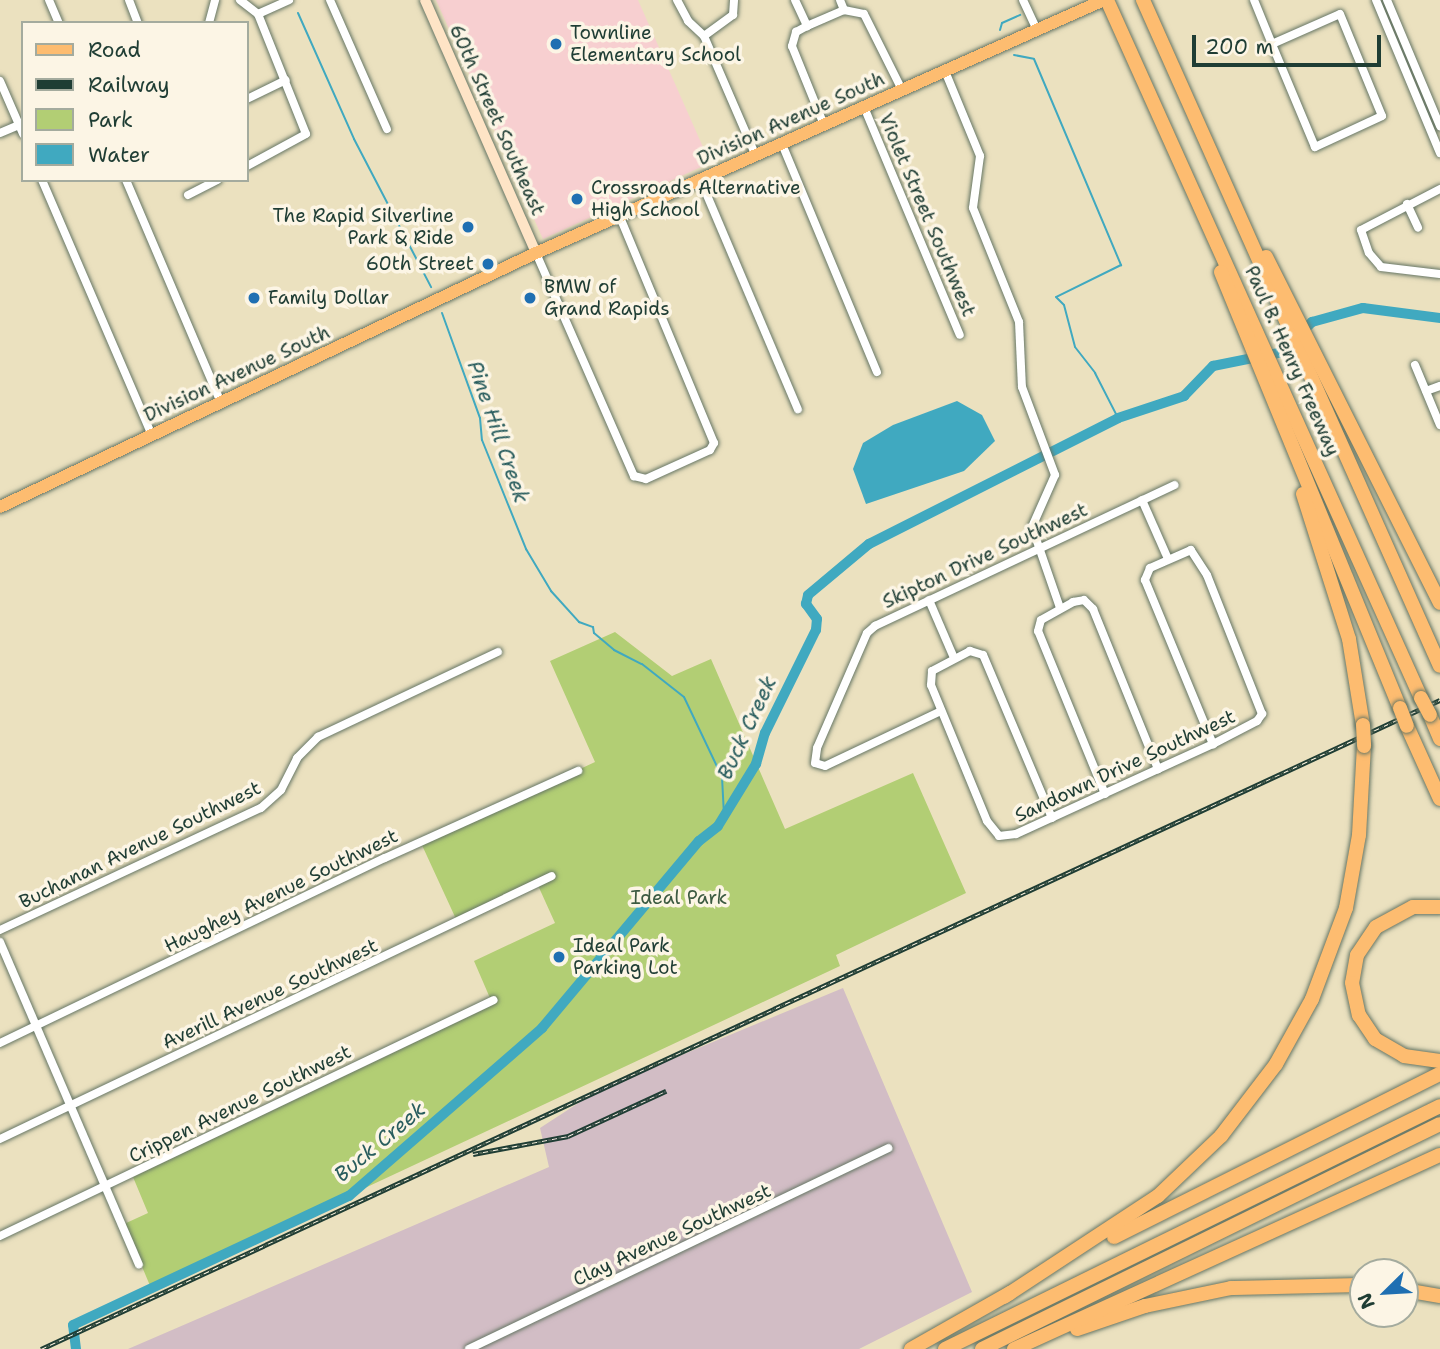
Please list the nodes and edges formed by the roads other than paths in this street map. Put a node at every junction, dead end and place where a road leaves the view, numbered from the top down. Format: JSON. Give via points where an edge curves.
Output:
{"nodes":[{"id":1,"x":49,"y":0,"type":"edge"},
{"id":2,"x":129,"y":0,"type":"edge"},
{"id":3,"x":215,"y":0,"type":"edge"},
{"id":4,"x":240,"y":0,"type":"edge"},
{"id":5,"x":289,"y":0,"type":"edge"},
{"id":6,"x":330,"y":0,"type":"edge"},
{"id":7,"x":425,"y":0,"type":"edge"},
{"id":8,"x":677,"y":0,"type":"edge"},
{"id":9,"x":733,"y":0,"type":"edge"},
{"id":10,"x":795,"y":0,"type":"edge"},
{"id":11,"x":840,"y":0,"type":"edge"},
{"id":12,"x":1023,"y":0,"type":"edge"},
{"id":13,"x":1105,"y":0,"type":"edge"},
{"id":14,"x":1254,"y":0,"type":"edge"},
{"id":15,"x":1376,"y":0,"type":"edge"},
{"id":16,"x":1387,"y":0,"type":"edge"},
{"id":17,"x":1144,"y":2,"type":"edge"},
{"id":18,"x":844,"y":10,"type":"junction"},
{"id":19,"x":258,"y":14,"type":"junction"},
{"id":20,"x":58,"y":21,"type":"edge"},
{"id":21,"x":137,"y":21,"type":"edge"},
{"id":22,"x":210,"y":21,"type":"edge"},
{"id":23,"x":807,"y":26,"type":"junction"},
{"id":24,"x":1037,"y":30,"type":"junction"},
{"id":25,"x":704,"y":36,"type":"junction"},
{"id":26,"x":1272,"y":44,"type":"junction"},
{"id":27,"x":946,"y":71,"type":"junction"},
{"id":28,"x":286,"y":80,"type":"junction"},
{"id":29,"x":0,"y":81,"type":"edge"},
{"id":30,"x":902,"y":90,"type":"junction"},
{"id":31,"x":248,"y":99,"type":"edge"},
{"id":32,"x":864,"y":107,"type":"junction"},
{"id":33,"x":21,"y":124,"type":"edge"},
{"id":34,"x":824,"y":125,"type":"junction"},
{"id":35,"x":1440,"y":126,"type":"edge"},
{"id":36,"x":387,"y":129,"type":"dead end"},
{"id":37,"x":0,"y":133,"type":"edge"},
{"id":38,"x":782,"y":144,"type":"junction"},
{"id":39,"x":1440,"y":153,"type":"edge"},
{"id":40,"x":756,"y":156,"type":"junction"},
{"id":41,"x":248,"y":165,"type":"edge"},
{"id":42,"x":701,"y":181,"type":"junction"},
{"id":43,"x":44,"y":182,"type":"edge"},
{"id":44,"x":127,"y":182,"type":"edge"},
{"id":45,"x":208,"y":182,"type":"edge"},
{"id":46,"x":1440,"y":189,"type":"edge"},
{"id":47,"x":188,"y":195,"type":"dead end"},
{"id":48,"x":1407,"y":204,"type":"junction"},
{"id":49,"x":620,"y":217,"type":"junction"},
{"id":50,"x":1418,"y":229,"type":"dead end"},
{"id":51,"x":1258,"y":250,"type":"junction"},
{"id":52,"x":536,"y":253,"type":"junction"},
{"id":53,"x":1223,"y":266,"type":"junction"},
{"id":54,"x":1440,"y":274,"type":"edge"},
{"id":55,"x":960,"y":335,"type":"dead end"},
{"id":56,"x":1415,"y":365,"type":"dead end"},
{"id":57,"x":877,"y":372,"type":"dead end"},
{"id":58,"x":1440,"y":386,"type":"edge"},
{"id":59,"x":1426,"y":391,"type":"junction"},
{"id":60,"x":1341,"y":401,"type":"junction"},
{"id":61,"x":1278,"y":402,"type":"junction"},
{"id":62,"x":221,"y":403,"type":"junction"},
{"id":63,"x":798,"y":409,"type":"dead end"},
{"id":64,"x":1440,"y":425,"type":"edge"},
{"id":65,"x":152,"y":436,"type":"junction"},
{"id":66,"x":1174,"y":485,"type":"dead end"},
{"id":67,"x":1142,"y":500,"type":"junction"},
{"id":68,"x":0,"y":507,"type":"edge"},
{"id":69,"x":1037,"y":550,"type":"junction"},
{"id":70,"x":1168,"y":559,"type":"junction"},
{"id":71,"x":1440,"y":579,"type":"edge"},
{"id":72,"x":929,"y":600,"type":"junction"},
{"id":73,"x":1440,"y":603,"type":"edge"},
{"id":74,"x":1060,"y":608,"type":"junction"},
{"id":75,"x":498,"y":652,"type":"dead end"},
{"id":76,"x":954,"y":658,"type":"junction"},
{"id":77,"x":1440,"y":667,"type":"edge"},
{"id":78,"x":941,"y":711,"type":"junction"},
{"id":79,"x":1440,"y":739,"type":"edge"},
{"id":80,"x":1213,"y":744,"type":"junction"},
{"id":81,"x":1158,"y":769,"type":"junction"},
{"id":82,"x":578,"y":771,"type":"dead end"},
{"id":83,"x":1105,"y":794,"type":"junction"},
{"id":84,"x":1440,"y":799,"type":"edge"},
{"id":85,"x":1052,"y":818,"type":"junction"},
{"id":86,"x":552,"y":876,"type":"dead end"},
{"id":87,"x":1440,"y":907,"type":"edge"},
{"id":88,"x":0,"y":930,"type":"edge"},
{"id":89,"x":0,"y":942,"type":"edge"},
{"id":90,"x":494,"y":1000,"type":"dead end"},
{"id":91,"x":36,"y":1027,"type":"junction"},
{"id":92,"x":0,"y":1043,"type":"edge"},
{"id":93,"x":1440,"y":1061,"type":"edge"},
{"id":94,"x":1440,"y":1074,"type":"edge"},
{"id":95,"x":71,"y":1106,"type":"junction"},
{"id":96,"x":1440,"y":1106,"type":"edge"},
{"id":97,"x":1440,"y":1125,"type":"edge"},
{"id":98,"x":0,"y":1139,"type":"edge"},
{"id":99,"x":888,"y":1148,"type":"dead end"},
{"id":100,"x":1440,"y":1155,"type":"edge"},
{"id":101,"x":106,"y":1186,"type":"junction"},
{"id":102,"x":0,"y":1236,"type":"edge"},
{"id":103,"x":139,"y":1264,"type":"dead end"},
{"id":104,"x":1349,"y":1285,"type":"edge"},
{"id":105,"x":1419,"y":1292,"type":"edge"},
{"id":106,"x":1440,"y":1296,"type":"edge"},
{"id":107,"x":1004,"y":1297,"type":"junction"},
{"id":108,"x":469,"y":1349,"type":"edge"},
{"id":109,"x":911,"y":1349,"type":"edge"},
{"id":110,"x":945,"y":1349,"type":"edge"},
{"id":111,"x":982,"y":1349,"type":"edge"},
{"id":112,"x":1014,"y":1349,"type":"edge"},
{"id":113,"x":1027,"y":1349,"type":"edge"}],
"edges":[{"from":1,"to":20,"type":"street"},
{"from":2,"to":21,"type":"street"},
{"from":3,"to":22,"type":"street"},
{"from":4,"to":19,"type":"street"},
{"from":5,"to":19,"type":"street"},
{"from":6,"to":36,"type":"street"},
{"from":7,"to":52,"type":"main road","name":"60th Street Southeast"},
{"from":8,"to":25,"type":"street","via":[[688,21]]},
{"from":9,"to":25,"type":"street","via":[[733,15]]},
{"from":10,"to":23,"type":"street"},
{"from":11,"to":18,"type":"street"},
{"from":12,"to":24,"type":"street"},
{"from":13,"to":24,"type":"main road","name":"Division Avenue South"},
{"from":13,"to":53,"type":"highway"},
{"from":14,"to":26,"type":"street"},
{"from":15,"to":39,"type":"street"},
{"from":16,"to":35,"type":"street"},
{"from":17,"to":51,"type":"highway"},
{"from":18,"to":23,"type":"street"},
{"from":18,"to":30,"type":"street","via":[[858,10],[869,18]]},
{"from":19,"to":28,"type":"street"},
{"from":23,"to":34,"type":"street","via":[[796,33],[792,46]]},
{"from":24,"to":27,"type":"main road","name":"Division Avenue South"},
{"from":25,"to":40,"type":"street"},
{"from":26,"to":26,"type":"street","via":[[1315,147],[1382,116],[1340,14]]},
{"from":27,"to":30,"type":"main road","name":"Division Avenue South"},
{"from":27,"to":69,"type":"street","via":[[980,156],[973,208],[1019,322],[1022,387],[1053,467],[1054,481],[1033,517]]},
{"from":28,"to":31,"type":"street"},
{"from":28,"to":41,"type":"street","via":[[306,134]]},
{"from":29,"to":33,"type":"street"},
{"from":30,"to":32,"type":"main road","name":"Division Avenue South"},
{"from":32,"to":34,"type":"main road","name":"Division Avenue South"},
{"from":32,"to":55,"type":"street","name":"Violet Street Southwest"},
{"from":33,"to":37,"type":"street"},
{"from":34,"to":38,"type":"main road","name":"Division Avenue South"},
{"from":38,"to":40,"type":"main road","name":"Division Avenue South"},
{"from":38,"to":57,"type":"street"},
{"from":40,"to":42,"type":"main road","name":"Division Avenue South"},
{"from":42,"to":49,"type":"main road","name":"Division Avenue South"},
{"from":42,"to":63,"type":"street"},
{"from":43,"to":65,"type":"street"},
{"from":44,"to":62,"type":"street"},
{"from":45,"to":47,"type":"street"},
{"from":46,"to":48,"type":"street"},
{"from":48,"to":50,"type":"street"},
{"from":48,"to":54,"type":"street","via":[[1361,230],[1375,264]]},
{"from":49,"to":52,"type":"main road","name":"Division Avenue South"},
{"from":49,"to":52,"type":"street","via":[[713,446],[646,479],[634,475]]},
{"from":51,"to":60,"type":"highway"},
{"from":51,"to":77,"type":"highway","name":"Paul B. Henry Freeway"},
{"from":52,"to":62,"type":"main road","name":"Division Avenue South"},
{"from":53,"to":61,"type":"highway","name":"Paul B. Henry Freeway"},
{"from":53,"to":61,"type":"highway","via":[[1264,381]]},
{"from":56,"to":59,"type":"street"},
{"from":58,"to":59,"type":"street"},
{"from":59,"to":64,"type":"street"},
{"from":60,"to":71,"type":"highway"},
{"from":60,"to":73,"type":"highway"},
{"from":61,"to":79,"type":"highway","name":"Paul B. Henry Freeway","bridge":true},
{"from":61,"to":84,"type":"highway","bridge":true},
{"from":61,"to":107,"type":"highway","bridge":true,"via":[[1342,612],[1363,725],[1359,835],[1346,908],[1312,999],[1276,1065],[1221,1136],[1165,1190]]},
{"from":62,"to":65,"type":"main road","name":"Division Avenue South"},
{"from":65,"to":68,"type":"main road","name":"Division Avenue South"},
{"from":66,"to":67,"type":"street","name":"Skipton Drive Southwest"},
{"from":67,"to":69,"type":"street","name":"Skipton Drive Southwest"},
{"from":67,"to":70,"type":"street"},
{"from":69,"to":72,"type":"street","name":"Skipton Drive Southwest"},
{"from":69,"to":74,"type":"street"},
{"from":70,"to":80,"type":"street","via":[[1144,573],[1145,580]]},
{"from":70,"to":80,"type":"street","name":"Sandown Drive Southwest","via":[[1191,550],[1199,558],[1262,714]]},
{"from":72,"to":76,"type":"street"},
{"from":72,"to":78,"type":"street","name":"Skipton Drive Southwest","via":[[867,633],[816,751],[817,766]]},
{"from":74,"to":81,"type":"street","via":[[1084,600],[1093,609]]},
{"from":74,"to":83,"type":"street","via":[[1041,620],[1038,631]]},
{"from":75,"to":88,"type":"street","name":"Buchanan Avenue Southwest","via":[[318,737],[298,758],[281,790],[261,808]]},
{"from":76,"to":78,"type":"street","via":[[929,677]]},
{"from":76,"to":85,"type":"street","via":[[970,651],[983,655]]},
{"from":78,"to":85,"type":"street","name":"Sandown Drive Southwest","via":[[987,821],[999,836],[1012,836]]},
{"from":80,"to":81,"type":"street","name":"Sandown Drive Southwest"},
{"from":81,"to":83,"type":"street","name":"Sandown Drive Southwest"},
{"from":82,"to":91,"type":"street","name":"Haughey Avenue Southwest"},
{"from":83,"to":85,"type":"street","name":"Sandown Drive Southwest"},
{"from":86,"to":95,"type":"street","name":"Averill Avenue Southwest"},
{"from":87,"to":93,"type":"highway","via":[[1413,907],[1376,927],[1357,955],[1352,983],[1359,1015],[1375,1039],[1404,1056]]},
{"from":89,"to":91,"type":"street"},
{"from":90,"to":101,"type":"street","name":"Crippen Avenue Southwest"},
{"from":91,"to":92,"type":"street","name":"Haughey Avenue Southwest"},
{"from":91,"to":95,"type":"street"},
{"from":94,"to":107,"type":"highway"},
{"from":95,"to":98,"type":"street","name":"Averill Avenue Southwest"},
{"from":95,"to":101,"type":"street"},
{"from":96,"to":110,"type":"highway"},
{"from":97,"to":111,"type":"highway"},
{"from":99,"to":108,"type":"street","name":"Clay Avenue Southwest"},
{"from":100,"to":112,"type":"highway"},
{"from":101,"to":102,"type":"street","name":"Crippen Avenue Southwest"},
{"from":101,"to":103,"type":"street"},
{"from":104,"to":113,"type":"highway","via":[[1284,1284],[1200,1293],[1111,1317]]},
{"from":105,"to":106,"type":"highway"},
{"from":107,"to":109,"type":"highway"}]}
